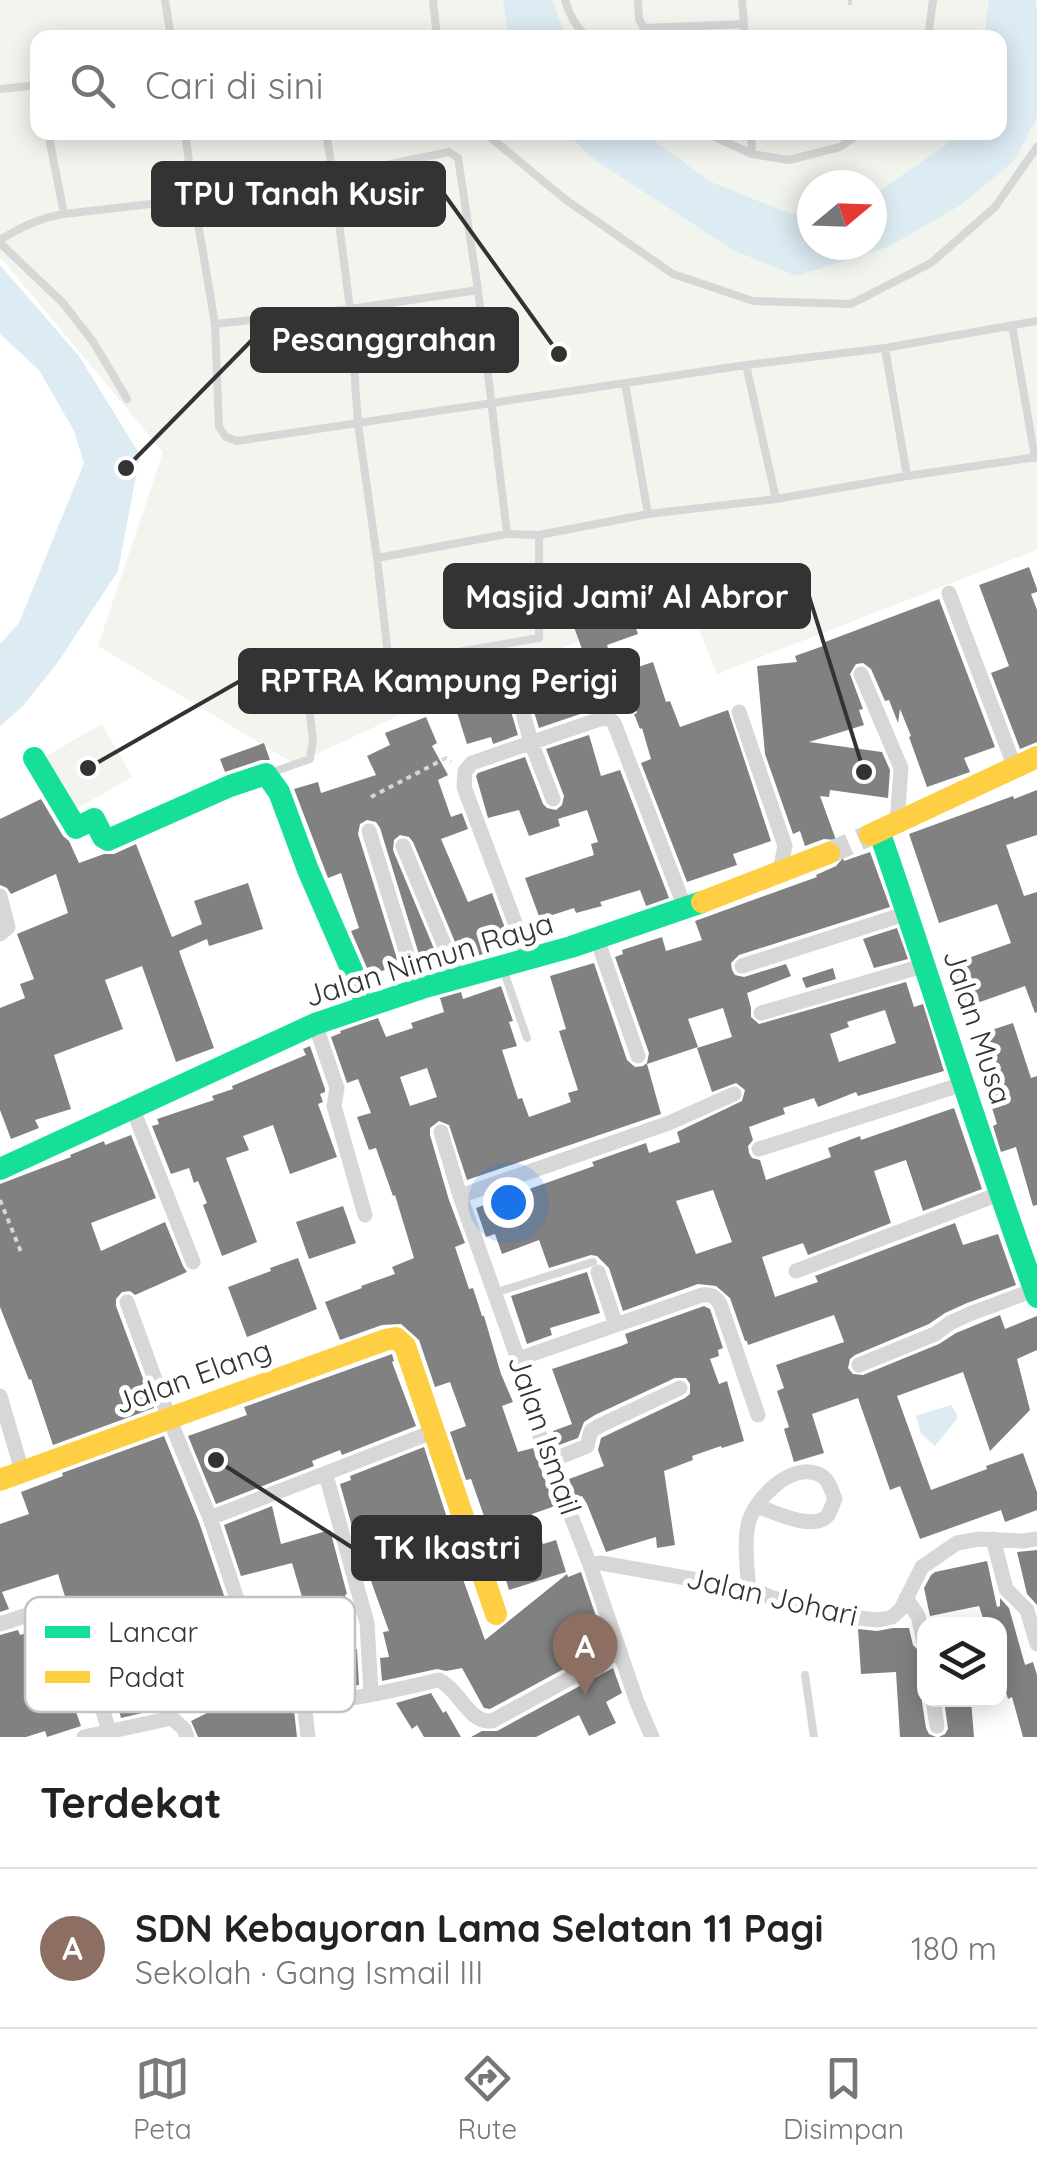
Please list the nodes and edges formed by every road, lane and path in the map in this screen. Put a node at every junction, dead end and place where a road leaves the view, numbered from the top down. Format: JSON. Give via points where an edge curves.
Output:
{"nodes":[{"id":1,"x":165,"y":0,"type":"edge"},
{"id":2,"x":433,"y":0,"type":"edge"},
{"id":3,"x":565,"y":0,"type":"edge"},
{"id":4,"x":638,"y":0,"type":"edge"},
{"id":5,"x":742,"y":0,"type":"edge"},
{"id":6,"x":933,"y":0,"type":"edge"},
{"id":7,"x":744,"y":24,"type":"junction"},
{"id":8,"x":170,"y":30,"type":"edge"},
{"id":9,"x":436,"y":30,"type":"edge"},
{"id":10,"x":580,"y":30,"type":"edge"},
{"id":11,"x":744,"y":30,"type":"edge"},
{"id":12,"x":929,"y":30,"type":"edge"},
{"id":13,"x":30,"y":86,"type":"edge"},
{"id":14,"x":0,"y":89,"type":"edge"},
{"id":15,"x":50,"y":140,"type":"edge"},
{"id":16,"x":186,"y":140,"type":"edge"},
{"id":17,"x":327,"y":140,"type":"edge"},
{"id":18,"x":494,"y":140,"type":"edge"},
{"id":19,"x":721,"y":140,"type":"edge"},
{"id":20,"x":751,"y":140,"type":"edge"},
{"id":21,"x":850,"y":140,"type":"edge"},
{"id":22,"x":1037,"y":147,"type":"edge"},
{"id":23,"x":752,"y":154,"type":"junction"},
{"id":24,"x":333,"y":176,"type":"junction"},
{"id":25,"x":194,"y":199,"type":"junction"},
{"id":26,"x":64,"y":214,"type":"junction"},
{"id":27,"x":0,"y":242,"type":"edge"},
{"id":28,"x":478,"y":290,"type":"junction"},
{"id":29,"x":350,"y":309,"type":"junction"},
{"id":30,"x":1037,"y":321,"type":"edge"},
{"id":31,"x":215,"y":324,"type":"junction"},
{"id":32,"x":1012,"y":324,"type":"junction"},
{"id":33,"x":885,"y":348,"type":"junction"},
{"id":34,"x":746,"y":365,"type":"junction"},
{"id":35,"x":624,"y":383,"type":"junction"},
{"id":36,"x":127,"y":398,"type":"dead end"},
{"id":37,"x":492,"y":403,"type":"junction"},
{"id":38,"x":358,"y":424,"type":"junction"},
{"id":39,"x":1036,"y":458,"type":"edge"},
{"id":40,"x":907,"y":476,"type":"junction"},
{"id":41,"x":776,"y":499,"type":"junction"},
{"id":42,"x":648,"y":514,"type":"junction"},
{"id":43,"x":507,"y":534,"type":"junction"},
{"id":44,"x":539,"y":535,"type":"junction"},
{"id":45,"x":377,"y":558,"type":"junction"},
{"id":46,"x":949,"y":593,"type":"dead end"},
{"id":47,"x":389,"y":663,"type":"junction"},
{"id":48,"x":861,"y":674,"type":"dead end"},
{"id":49,"x":516,"y":688,"type":"dead end"},
{"id":50,"x":739,"y":712,"type":"dead end"},
{"id":51,"x":531,"y":742,"type":"junction"},
{"id":52,"x":1037,"y":757,"type":"edge"},
{"id":53,"x":34,"y":758,"type":"dead end"},
{"id":54,"x":1014,"y":768,"type":"junction"},
{"id":55,"x":266,"y":774,"type":"junction"},
{"id":56,"x":463,"y":778,"type":"junction"},
{"id":57,"x":371,"y":797,"type":"dead end"},
{"id":58,"x":553,"y":799,"type":"dead end"},
{"id":59,"x":882,"y":830,"type":"junction"},
{"id":60,"x":369,"y":831,"type":"dead end"},
{"id":61,"x":403,"y":846,"type":"dead end"},
{"id":62,"x":829,"y":853,"type":"tunnel mouth"},
{"id":63,"x":779,"y":874,"type":"junction"},
{"id":64,"x":0,"y":896,"type":"edge"},
{"id":65,"x":686,"y":908,"type":"junction"},
{"id":66,"x":908,"y":912,"type":"junction"},
{"id":67,"x":0,"y":934,"type":"edge"},
{"id":68,"x":597,"y":939,"type":"junction"},
{"id":69,"x":529,"y":960,"type":"junction"},
{"id":70,"x":926,"y":965,"type":"junction"},
{"id":71,"x":742,"y":966,"type":"dead end"},
{"id":72,"x":502,"y":967,"type":"junction"},
{"id":73,"x":458,"y":978,"type":"junction"},
{"id":74,"x":418,"y":989,"type":"junction"},
{"id":75,"x":367,"y":1005,"type":"junction"},
{"id":76,"x":761,"y":1013,"type":"dead end"},
{"id":77,"x":315,"y":1024,"type":"junction"},
{"id":78,"x":527,"y":1038,"type":"dead end"},
{"id":79,"x":638,"y":1056,"type":"dead end"},
{"id":80,"x":963,"y":1084,"type":"junction"},
{"id":81,"x":734,"y":1094,"type":"dead end"},
{"id":82,"x":132,"y":1107,"type":"junction"},
{"id":83,"x":441,"y":1132,"type":"dead end"},
{"id":84,"x":759,"y":1149,"type":"dead end"},
{"id":85,"x":0,"y":1169,"type":"edge"},
{"id":86,"x":999,"y":1194,"type":"junction"},
{"id":87,"x":460,"y":1196,"type":"junction"},
{"id":88,"x":0,"y":1200,"type":"edge"},
{"id":89,"x":365,"y":1215,"type":"dead end"},
{"id":90,"x":1028,"y":1250,"type":"edge"},
{"id":91,"x":21,"y":1252,"type":"dead end"},
{"id":92,"x":193,"y":1262,"type":"dead end"},
{"id":93,"x":595,"y":1267,"type":"joint"},
{"id":94,"x":796,"y":1271,"type":"dead end"},
{"id":95,"x":494,"y":1293,"type":"junction"},
{"id":96,"x":1036,"y":1294,"type":"edge"},
{"id":97,"x":127,"y":1302,"type":"dead end"},
{"id":98,"x":616,"y":1324,"type":"junction"},
{"id":99,"x":518,"y":1359,"type":"junction"},
{"id":100,"x":859,"y":1365,"type":"dead end"},
{"id":101,"x":680,"y":1388,"type":"dead end"},
{"id":102,"x":0,"y":1396,"type":"edge"},
{"id":103,"x":758,"y":1415,"type":"dead end"},
{"id":104,"x":169,"y":1418,"type":"junction"},
{"id":105,"x":435,"y":1431,"type":"junction"},
{"id":106,"x":550,"y":1461,"type":"junction"},
{"id":107,"x":11,"y":1475,"type":"edge"},
{"id":108,"x":326,"y":1475,"type":"junction"},
{"id":109,"x":757,"y":1506,"type":"junction"},
{"id":110,"x":210,"y":1518,"type":"junction"},
{"id":111,"x":993,"y":1539,"type":"junction"},
{"id":112,"x":1037,"y":1539,"type":"edge"},
{"id":113,"x":590,"y":1565,"type":"junction"},
{"id":114,"x":749,"y":1589,"type":"junction"},
{"id":115,"x":236,"y":1597,"type":"edge"},
{"id":116,"x":906,"y":1598,"type":"junction"},
{"id":117,"x":496,"y":1614,"type":"dead end"},
{"id":118,"x":25,"y":1616,"type":"edge"},
{"id":119,"x":918,"y":1617,"type":"edge"},
{"id":120,"x":0,"y":1624,"type":"edge"},
{"id":121,"x":1037,"y":1644,"type":"edge"},
{"id":122,"x":620,"y":1651,"type":"junction"},
{"id":123,"x":805,"y":1675,"type":"dead end"},
{"id":124,"x":372,"y":1693,"type":"junction"},
{"id":125,"x":355,"y":1696,"type":"edge"},
{"id":126,"x":934,"y":1707,"type":"edge"},
{"id":127,"x":305,"y":1712,"type":"edge"},
{"id":128,"x":937,"y":1726,"type":"dead end"},
{"id":129,"x":111,"y":1735,"type":"edge"},
{"id":130,"x":84,"y":1737,"type":"edge"},
{"id":131,"x":187,"y":1737,"type":"edge"},
{"id":132,"x":308,"y":1737,"type":"edge"},
{"id":133,"x":652,"y":1737,"type":"edge"},
{"id":134,"x":814,"y":1737,"type":"edge"}],
"edges":[{"from":1,"to":8,"type":"lane"},
{"from":2,"to":9,"type":"lane"},
{"from":3,"to":10,"type":"lane"},
{"from":4,"to":7,"type":"lane","via":[[644,28]]},
{"from":5,"to":7,"type":"lane"},
{"from":6,"to":12,"type":"lane"},
{"from":7,"to":11,"type":"lane"},
{"from":13,"to":14,"type":"lane"},
{"from":15,"to":26,"type":"lane"},
{"from":16,"to":25,"type":"lane"},
{"from":17,"to":24,"type":"lane"},
{"from":18,"to":22,"type":"lane","via":[[673,274],[753,301],[850,304],[931,263],[995,207]]},
{"from":19,"to":23,"type":"lane"},
{"from":20,"to":23,"type":"lane"},
{"from":21,"to":23,"type":"lane","via":[[789,160]]},
{"from":24,"to":25,"type":"lane"},
{"from":24,"to":28,"type":"lane","via":[[456,155]]},
{"from":24,"to":29,"type":"lane"},
{"from":25,"to":26,"type":"lane"},
{"from":25,"to":31,"type":"lane"},
{"from":26,"to":27,"type":"lane","via":[[28,223]]},
{"from":27,"to":36,"type":"lane","via":[[63,304]]},
{"from":28,"to":29,"type":"lane"},
{"from":28,"to":37,"type":"lane"},
{"from":29,"to":31,"type":"lane"},
{"from":29,"to":38,"type":"lane"},
{"from":30,"to":32,"type":"lane"},
{"from":31,"to":38,"type":"lane","via":[[219,428],[226,437]]},
{"from":32,"to":33,"type":"lane"},
{"from":32,"to":39,"type":"lane"},
{"from":33,"to":34,"type":"lane"},
{"from":33,"to":40,"type":"lane"},
{"from":34,"to":35,"type":"lane"},
{"from":34,"to":41,"type":"lane"},
{"from":35,"to":37,"type":"lane"},
{"from":35,"to":42,"type":"lane"},
{"from":37,"to":38,"type":"lane"},
{"from":37,"to":43,"type":"lane"},
{"from":38,"to":45,"type":"lane"},
{"from":39,"to":40,"type":"lane"},
{"from":40,"to":41,"type":"lane"},
{"from":41,"to":42,"type":"lane"},
{"from":42,"to":44,"type":"lane"},
{"from":43,"to":44,"type":"lane"},
{"from":43,"to":45,"type":"lane"},
{"from":44,"to":47,"type":"lane","via":[[539,638]]},
{"from":45,"to":47,"type":"lane"},
{"from":46,"to":54,"type":"street"},
{"from":47,"to":55,"type":"lane","via":[[328,674],[307,692],[311,758]]},
{"from":48,"to":59,"type":"street","via":[[901,768]]},
{"from":49,"to":51,"type":"street"},
{"from":50,"to":63,"type":"street","via":[[784,846]]},
{"from":51,"to":56,"type":"street","via":[[472,762]]},
{"from":51,"to":58,"type":"street"},
{"from":51,"to":65,"type":"street","via":[[600,718],[614,723]]},
{"from":52,"to":54,"type":"street"},
{"from":53,"to":55,"type":"street","via":[[76,828],[94,819],[108,840]]},
{"from":54,"to":59,"type":"street"},
{"from":55,"to":75,"type":"street"},
{"from":56,"to":57,"type":"path","via":[[446,758]]},
{"from":56,"to":69,"type":"street"},
{"from":59,"to":66,"type":"street","name":"Jalan Musa"},
{"from":60,"to":74,"type":"street"},
{"from":61,"to":73,"type":"street"},
{"from":62,"to":63,"type":"street","name":"Jalan Nimun Raya"},
{"from":63,"to":65,"type":"street","name":"Jalan Nimun Raya"},
{"from":64,"to":67,"type":"street","via":[[8,927]]},
{"from":65,"to":68,"type":"street","name":"Jalan Nimun Raya"},
{"from":66,"to":70,"type":"street","name":"Jalan Musa"},
{"from":66,"to":71,"type":"street"},
{"from":68,"to":69,"type":"street","name":"Jalan Nimun Raya"},
{"from":68,"to":79,"type":"street"},
{"from":69,"to":72,"type":"street","name":"Jalan Nimun Raya"},
{"from":70,"to":76,"type":"street"},
{"from":70,"to":80,"type":"street","name":"Jalan Musa"},
{"from":72,"to":73,"type":"street","name":"Jalan Nimun Raya"},
{"from":72,"to":78,"type":"lane"},
{"from":73,"to":74,"type":"street","name":"Jalan Nimun Raya"},
{"from":74,"to":75,"type":"street","name":"Jalan Nimun Raya"},
{"from":75,"to":77,"type":"street","name":"Jalan Nimun Raya"},
{"from":77,"to":82,"type":"street","name":"Jalan Nimun Raya"},
{"from":77,"to":89,"type":"street","via":[[338,1088],[334,1106]]},
{"from":80,"to":84,"type":"street"},
{"from":80,"to":86,"type":"street","name":"Jalan Musa"},
{"from":81,"to":87,"type":"street"},
{"from":82,"to":85,"type":"street","name":"Jalan Nimun Raya"},
{"from":82,"to":92,"type":"street"},
{"from":83,"to":87,"type":"street","name":"Jalan Ismail"},
{"from":86,"to":90,"type":"street","name":"Jalan Musa"},
{"from":86,"to":94,"type":"street"},
{"from":87,"to":95,"type":"street","name":"Jalan Ismail"},
{"from":88,"to":91,"type":"path"},
{"from":90,"to":96,"type":"street","name":"Jalan Musa"},
{"from":93,"to":95,"type":"lane"},
{"from":93,"to":98,"type":"street"},
{"from":95,"to":99,"type":"street","name":"Jalan Ismail"},
{"from":96,"to":100,"type":"street","via":[[972,1313]]},
{"from":97,"to":104,"type":"street"},
{"from":98,"to":99,"type":"street"},
{"from":98,"to":103,"type":"street","via":[[714,1293]]},
{"from":99,"to":106,"type":"street","name":"Jalan Ismail"},
{"from":101,"to":106,"type":"street","via":[[601,1425],[587,1446]]},
{"from":102,"to":107,"type":"street"},
{"from":104,"to":105,"type":"street","name":"Jalan Elang","via":[[396,1338],[405,1346]]},
{"from":104,"to":107,"type":"street","name":"Jalan Elang"},
{"from":104,"to":110,"type":"street"},
{"from":105,"to":108,"type":"street"},
{"from":105,"to":117,"type":"street"},
{"from":106,"to":113,"type":"street","name":"Jalan Ismail"},
{"from":108,"to":110,"type":"street"},
{"from":108,"to":124,"type":"street","via":[[367,1623]]},
{"from":109,"to":109,"type":"street","via":[[775,1482],[804,1472],[828,1482],[835,1500],[820,1522]]},
{"from":109,"to":114,"type":"street","via":[[748,1524]]},
{"from":110,"to":115,"type":"street"},
{"from":111,"to":112,"type":"street","name":"Jalan Johari"},
{"from":111,"to":116,"type":"street","name":"Jalan Johari","via":[[957,1543],[938,1555],[922,1567]]},
{"from":111,"to":121,"type":"street","via":[[1006,1589],[1027,1610]]},
{"from":113,"to":114,"type":"street","name":"Jalan Johari"},
{"from":113,"to":122,"type":"street","name":"Jalan Ismail"},
{"from":114,"to":116,"type":"street","name":"Jalan Johari","via":[[816,1613],[878,1620],[892,1617]]},
{"from":116,"to":119,"type":"street"},
{"from":118,"to":120,"type":"street"},
{"from":122,"to":124,"type":"street","via":[[492,1721],[478,1720],[439,1680]]},
{"from":122,"to":133,"type":"street","name":"Jalan Ismail"},
{"from":123,"to":134,"type":"lane"},
{"from":124,"to":125,"type":"street"},
{"from":126,"to":128,"type":"street"},
{"from":127,"to":132,"type":"street"},
{"from":129,"to":130,"type":"street"},
{"from":129,"to":131,"type":"street","via":[[172,1718]]}]}
